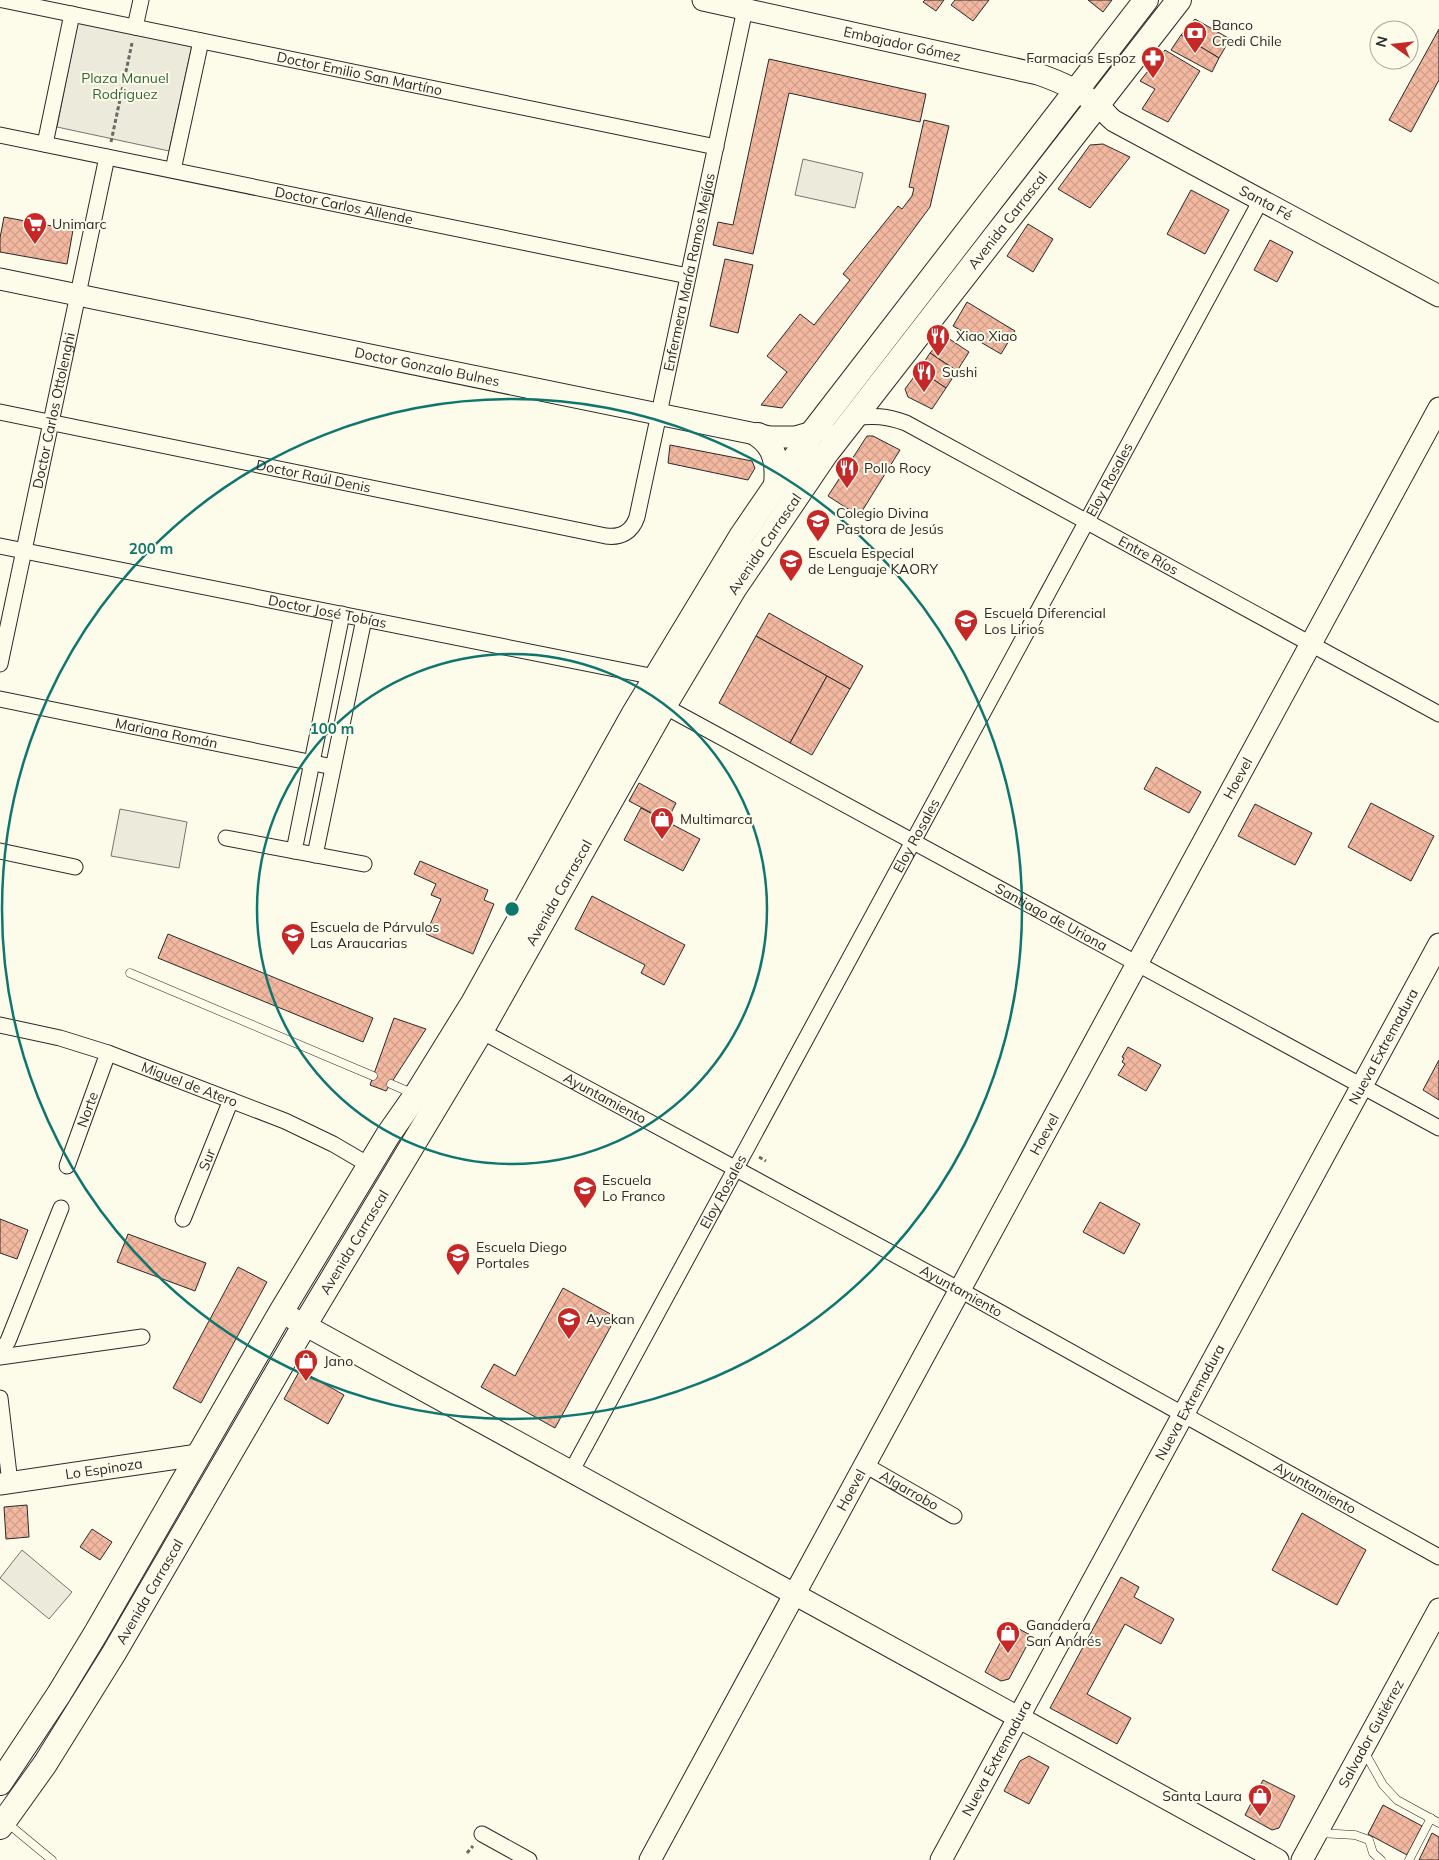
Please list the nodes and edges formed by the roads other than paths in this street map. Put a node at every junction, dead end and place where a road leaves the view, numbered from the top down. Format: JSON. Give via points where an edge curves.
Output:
{"nodes":[{"id":1,"x":3,"y":0,"type":"edge"},
{"id":2,"x":141,"y":0,"type":"edge"},
{"id":3,"x":703,"y":0,"type":"edge"},
{"id":4,"x":1146,"y":0,"type":"edge"},
{"id":5,"x":1178,"y":0,"type":"edge"},
{"id":6,"x":745,"y":4,"type":"edge"},
{"id":7,"x":72,"y":14,"type":"junction"},
{"id":8,"x":135,"y":27,"type":"junction"},
{"id":9,"x":201,"y":41,"type":"junction"},
{"id":10,"x":1076,"y":90,"type":"junction"},
{"id":11,"x":1097,"y":103,"type":"junction"},
{"id":12,"x":0,"y":134,"type":"edge"},
{"id":13,"x":45,"y":144,"type":"junction"},
{"id":14,"x":716,"y":147,"type":"junction"},
{"id":15,"x":107,"y":157,"type":"junction"},
{"id":16,"x":173,"y":170,"type":"junction"},
{"id":17,"x":1261,"y":200,"type":"junction"},
{"id":18,"x":688,"y":276,"type":"junction"},
{"id":19,"x":0,"y":279,"type":"edge"},
{"id":20,"x":78,"y":295,"type":"junction"},
{"id":21,"x":1439,"y":296,"type":"edge"},
{"id":22,"x":1439,"y":408,"type":"edge"},
{"id":23,"x":0,"y":412,"type":"edge"},
{"id":24,"x":659,"y":414,"type":"junction"},
{"id":25,"x":852,"y":418,"type":"junction"},
{"id":26,"x":51,"y":422,"type":"junction"},
{"id":27,"x":812,"y":433,"type":"junction"},
{"id":28,"x":758,"y":434,"type":"junction"},
{"id":29,"x":776,"y":484,"type":"junction"},
{"id":30,"x":1086,"y":522,"type":"junction"},
{"id":31,"x":627,"y":533,"type":"joint"},
{"id":32,"x":0,"y":546,"type":"edge"},
{"id":33,"x":24,"y":550,"type":"junction"},
{"id":34,"x":342,"y":614,"type":"junction"},
{"id":35,"x":364,"y":619,"type":"junction"},
{"id":36,"x":1310,"y":645,"type":"junction"},
{"id":37,"x":0,"y":664,"type":"edge"},
{"id":38,"x":655,"y":677,"type":"junction"},
{"id":39,"x":0,"y":699,"type":"edge"},
{"id":40,"x":664,"y":706,"type":"junction"},
{"id":41,"x":1439,"y":714,"type":"edge"},
{"id":42,"x":312,"y":763,"type":"junction"},
{"id":43,"x":333,"y":767,"type":"junction"},
{"id":44,"x":226,"y":838,"type":"dead end"},
{"id":45,"x":913,"y":842,"type":"junction"},
{"id":46,"x":294,"y":851,"type":"junction"},
{"id":47,"x":0,"y":852,"type":"edge"},
{"id":48,"x":315,"y":855,"type":"junction"},
{"id":49,"x":364,"y":864,"type":"dead end"},
{"id":50,"x":75,"y":867,"type":"dead end"},
{"id":51,"x":1439,"y":944,"type":"edge"},
{"id":52,"x":1137,"y":964,"type":"junction"},
{"id":53,"x":130,"y":973,"type":"dead end"},
{"id":54,"x":0,"y":1024,"type":"edge"},
{"id":55,"x":482,"y":1031,"type":"junction"},
{"id":56,"x":108,"y":1053,"type":"junction"},
{"id":57,"x":373,"y":1076,"type":"dead end"},
{"id":58,"x":391,"y":1084,"type":"dead end"},
{"id":59,"x":1362,"y":1086,"type":"junction"},
{"id":60,"x":416,"y":1095,"type":"junction"},
{"id":61,"x":231,"y":1100,"type":"junction"},
{"id":62,"x":1439,"y":1128,"type":"edge"},
{"id":63,"x":67,"y":1166,"type":"dead end"},
{"id":64,"x":369,"y":1166,"type":"junction"},
{"id":65,"x":736,"y":1169,"type":"junction"},
{"id":66,"x":61,"y":1208,"type":"dead end"},
{"id":67,"x":183,"y":1219,"type":"dead end"},
{"id":68,"x":960,"y":1290,"type":"junction"},
{"id":69,"x":281,"y":1312,"type":"junction"},
{"id":70,"x":304,"y":1326,"type":"junction"},
{"id":71,"x":142,"y":1337,"type":"dead end"},
{"id":72,"x":0,"y":1352,"type":"edge"},
{"id":73,"x":0,"y":1357,"type":"edge"},
{"id":74,"x":0,"y":1398,"type":"edge"},
{"id":75,"x":1183,"y":1414,"type":"junction"},
{"id":76,"x":198,"y":1455,"type":"junction"},
{"id":77,"x":865,"y":1465,"type":"junction"},
{"id":78,"x":572,"y":1472,"type":"junction"},
{"id":79,"x":5,"y":1483,"type":"edge"},
{"id":80,"x":954,"y":1516,"type":"dead end"},
{"id":81,"x":1439,"y":1557,"type":"edge"},
{"id":82,"x":794,"y":1595,"type":"junction"},
{"id":83,"x":1439,"y":1609,"type":"edge"},
{"id":84,"x":1018,"y":1717,"type":"junction"},
{"id":85,"x":1362,"y":1750,"type":"junction"},
{"id":86,"x":0,"y":1783,"type":"edge"},
{"id":87,"x":20,"y":1800,"type":"junction"},
{"id":88,"x":1431,"y":1818,"type":"junction"},
{"id":89,"x":1439,"y":1823,"type":"edge"},
{"id":90,"x":2,"y":1824,"type":"edge"},
{"id":91,"x":1317,"y":1833,"type":"junction"},
{"id":92,"x":482,"y":1834,"type":"dead end"},
{"id":93,"x":52,"y":1860,"type":"edge"},
{"id":94,"x":529,"y":1860,"type":"edge"},
{"id":95,"x":650,"y":1860,"type":"edge"},
{"id":96,"x":940,"y":1860,"type":"edge"},
{"id":97,"x":1278,"y":1860,"type":"edge"},
{"id":98,"x":1302,"y":1860,"type":"edge"},
{"id":99,"x":1381,"y":1860,"type":"edge"},
{"id":100,"x":1409,"y":1860,"type":"edge"}],
"edges":[{"from":1,"to":7,"type":"street","name":"Doctor Emilio San Martíno"},
{"from":2,"to":8,"type":"street"},
{"from":3,"to":6,"type":"street","name":"Embajador Gómez"},
{"from":4,"to":10,"type":"main road","name":"Avenida Carrascal"},
{"from":5,"to":11,"type":"main road","name":"Avenida Carrascal"},
{"from":6,"to":10,"type":"street","name":"Embajador Gómez","via":[[1038,74]]},
{"from":6,"to":14,"type":"street","name":"Enfermera María Ramos Mejías"},
{"from":7,"to":8,"type":"street","name":"Doctor Emilio San Martíno"},
{"from":7,"to":13,"type":"street"},
{"from":8,"to":9,"type":"street","name":"Doctor Emilio San Martíno"},
{"from":9,"to":14,"type":"street","name":"Doctor Emilio San Martíno"},
{"from":9,"to":16,"type":"street"},
{"from":10,"to":11,"type":"street","name":"Embajador Gómez"},
{"from":10,"to":27,"type":"main road","name":"Avenida Carrascal"},
{"from":11,"to":17,"type":"street","name":"Santa Fé","via":[[1114,121]]},
{"from":11,"to":25,"type":"main road","name":"Avenida Carrascal"},
{"from":12,"to":13,"type":"street","name":"Doctor Carlos Allende"},
{"from":13,"to":15,"type":"street","name":"Doctor Carlos Allende"},
{"from":14,"to":18,"type":"street","name":"Enfermera María Ramos Mejías"},
{"from":15,"to":16,"type":"street","name":"Doctor Carlos Allende"},
{"from":15,"to":20,"type":"street","name":"Doctor Carlos Ottolenghi"},
{"from":16,"to":18,"type":"street","name":"Doctor Carlos Allende"},
{"from":17,"to":21,"type":"street","name":"Santa Fé"},
{"from":17,"to":30,"type":"street","name":"Eloy Rosales"},
{"from":18,"to":24,"type":"street","name":"Enfermera María Ramos Mejías"},
{"from":19,"to":20,"type":"street","name":"Doctor Gonzalo Bulnes"},
{"from":20,"to":24,"type":"street","name":"Doctor Gonzalo Bulnes"},
{"from":20,"to":26,"type":"street","name":"Doctor Carlos Ottolenghi"},
{"from":22,"to":36,"type":"street","name":"Hoevel"},
{"from":23,"to":26,"type":"street","name":"Doctor Raúl Denis"},
{"from":24,"to":28,"type":"street","name":"Doctor Gonzalo Bulnes"},
{"from":24,"to":31,"type":"street","name":"Enfermera María Ramos Mejías","via":[[637,517]]},
{"from":25,"to":27,"type":"street","name":"Doctor Gonzalo Bulnes"},
{"from":25,"to":30,"type":"street","name":"Entre Ríos","via":[[883,416],[906,423]]},
{"from":25,"to":40,"type":"main road","name":"Avenida Carrascal","via":[[765,542]]},
{"from":26,"to":31,"type":"street","name":"Doctor Raúl Denis","via":[[606,536]]},
{"from":26,"to":33,"type":"street","name":"Doctor Carlos Ottolenghi"},
{"from":27,"to":28,"type":"street","name":"Doctor Gonzalo Bulnes","via":[[786,437]]},
{"from":27,"to":29,"type":"main road","name":"Avenida Carrascal"},
{"from":28,"to":29,"type":"main road","via":[[774,455]]},
{"from":29,"to":38,"type":"main road","name":"Avenida Carrascal"},
{"from":30,"to":36,"type":"street","name":"Entre Ríos"},
{"from":30,"to":45,"type":"street","name":"Eloy Rosales"},
{"from":32,"to":33,"type":"street","name":"Doctor José Tobías"},
{"from":33,"to":34,"type":"street","name":"Doctor José Tobías"},
{"from":33,"to":37,"type":"street","name":"Doctor Carlos Ottolenghi"},
{"from":34,"to":35,"type":"street","name":"Doctor José Tobías"},
{"from":34,"to":42,"type":"street"},
{"from":35,"to":38,"type":"street","name":"Doctor José Tobías"},
{"from":35,"to":43,"type":"street"},
{"from":36,"to":41,"type":"street","name":"Entre Ríos"},
{"from":36,"to":52,"type":"street","name":"Hoevel"},
{"from":38,"to":60,"type":"main road","name":"Avenida Carrascal","via":[[496,963]]},
{"from":39,"to":42,"type":"street","name":"Mariana Román"},
{"from":40,"to":45,"type":"street","name":"Santiago de Uriona"},
{"from":40,"to":55,"type":"main road","name":"Avenida Carrascal"},
{"from":42,"to":43,"type":"street","name":"Mariana Román"},
{"from":42,"to":46,"type":"street"},
{"from":43,"to":48,"type":"street"},
{"from":44,"to":46,"type":"street"},
{"from":45,"to":52,"type":"street","name":"Santiago de Uriona"},
{"from":45,"to":65,"type":"street","name":"Eloy Rosales"},
{"from":46,"to":48,"type":"street"},
{"from":47,"to":50,"type":"street"},
{"from":48,"to":49,"type":"street"},
{"from":51,"to":59,"type":"street","name":"Nueva Extremadura"},
{"from":52,"to":59,"type":"street","name":"Santiago de Uriona"},
{"from":52,"to":68,"type":"street","name":"Hoevel"},
{"from":53,"to":57,"type":"lane"},
{"from":54,"to":56,"type":"street","name":"Miguel de Atero"},
{"from":55,"to":65,"type":"street","name":"Ayuntamiento"},
{"from":55,"to":70,"type":"main road","name":"Avenida Carrascal"},
{"from":56,"to":61,"type":"street","name":"Miguel de Atero"},
{"from":56,"to":63,"type":"street","name":"Norte"},
{"from":58,"to":60,"type":"lane"},
{"from":59,"to":62,"type":"street","name":"Santiago de Uriona"},
{"from":59,"to":75,"type":"street","name":"Nueva Extremadura"},
{"from":60,"to":64,"type":"main road","name":"Avenida Carrascal"},
{"from":61,"to":64,"type":"street","name":"Miguel de Atero","via":[[309,1131]]},
{"from":61,"to":67,"type":"street","name":"Sur"},
{"from":64,"to":69,"type":"main road","name":"Avenida Carrascal"},
{"from":65,"to":68,"type":"street","name":"Ayuntamiento"},
{"from":65,"to":78,"type":"street","name":"Eloy Rosales"},
{"from":66,"to":72,"type":"street","via":[[8,1341]]},
{"from":68,"to":75,"type":"street","name":"Ayuntamiento"},
{"from":68,"to":77,"type":"street","name":"Hoevel"},
{"from":69,"to":70,"type":"street"},
{"from":69,"to":76,"type":"main road","name":"Avenida Carrascal"},
{"from":70,"to":78,"type":"street"},
{"from":70,"to":87,"type":"main road","name":"Avenida Carrascal","via":[[96,1683]]},
{"from":71,"to":73,"type":"street"},
{"from":74,"to":79,"type":"street","name":"Lo Espinoza"},
{"from":75,"to":81,"type":"street","name":"Ayuntamiento"},
{"from":75,"to":84,"type":"street","name":"Nueva Extremadura"},
{"from":76,"to":79,"type":"street","name":"Lo Espinoza"},
{"from":76,"to":86,"type":"main road","name":"Avenida Carrascal","via":[[59,1694]]},
{"from":77,"to":80,"type":"street","name":"Algarrobo"},
{"from":77,"to":82,"type":"street","name":"Hoevel"},
{"from":78,"to":82,"type":"street"},
{"from":82,"to":84,"type":"street"},
{"from":82,"to":95,"type":"street","name":"Hoevel"},
{"from":83,"to":85,"type":"street","name":"Salvador Gutiérrez"},
{"from":84,"to":96,"type":"street","name":"Nueva Extremadura"},
{"from":84,"to":97,"type":"street"},
{"from":85,"to":88,"type":"lane","via":[[1397,1800]]},
{"from":85,"to":91,"type":"street","name":"Salvador Gutiérrez"},
{"from":86,"to":87,"type":"street"},
{"from":87,"to":90,"type":"main road","name":"Avenida Carrascal"},
{"from":88,"to":89,"type":"lane"},
{"from":88,"to":100,"type":"lane"},
{"from":90,"to":93,"type":"lane"},
{"from":91,"to":98,"type":"street","name":"Salvador Gutiérrez"},
{"from":91,"to":99,"type":"lane","via":[[1355,1835],[1369,1840],[1373,1853]]},
{"from":92,"to":94,"type":"street"}]}
